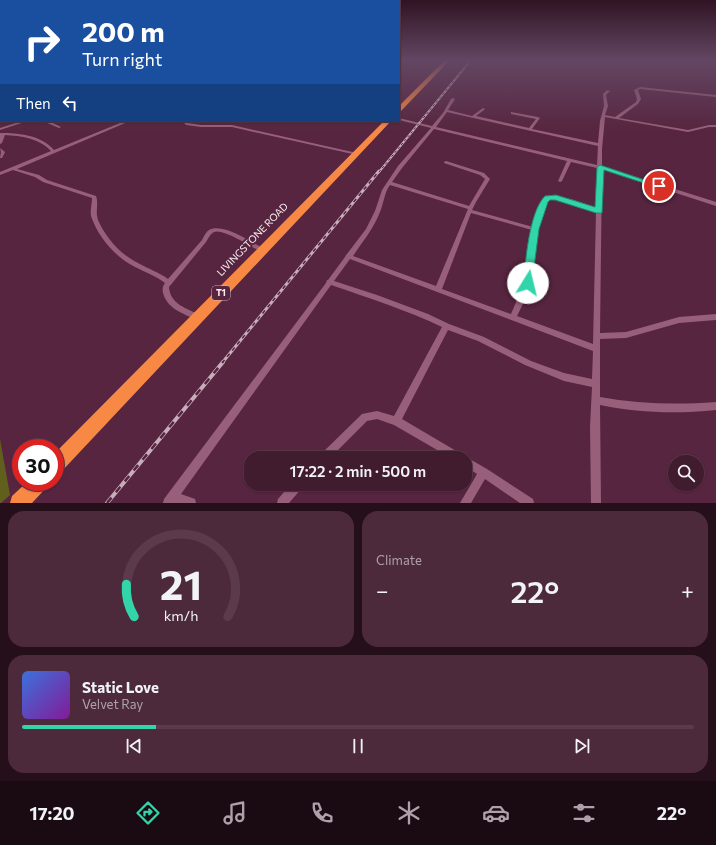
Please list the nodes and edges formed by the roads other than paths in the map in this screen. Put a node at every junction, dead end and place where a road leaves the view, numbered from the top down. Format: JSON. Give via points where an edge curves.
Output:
{"nodes":[{"id":1,"x":425,"y":83,"type":"edge"},
{"id":2,"x":608,"y":91,"type":"dead end"},
{"id":3,"x":716,"y":96,"type":"edge"},
{"id":4,"x":453,"y":99,"type":"dead end"},
{"id":5,"x":400,"y":109,"type":"edge"},
{"id":6,"x":483,"y":109,"type":"dead end"},
{"id":7,"x":446,"y":111,"type":"junction"},
{"id":8,"x":512,"y":113,"type":"dead end"},
{"id":9,"x":604,"y":116,"type":"junction"},
{"id":10,"x":473,"y":117,"type":"junction"},
{"id":11,"x":617,"y":117,"type":"junction"},
{"id":12,"x":400,"y":119,"type":"edge"},
{"id":13,"x":23,"y":122,"type":"edge"},
{"id":14,"x":48,"y":122,"type":"edge"},
{"id":15,"x":124,"y":122,"type":"edge"},
{"id":16,"x":185,"y":122,"type":"edge"},
{"id":17,"x":387,"y":122,"type":"edge"},
{"id":18,"x":231,"y":123,"type":"edge"},
{"id":19,"x":716,"y":126,"type":"edge"},
{"id":20,"x":59,"y":127,"type":"dead end"},
{"id":21,"x":433,"y":127,"type":"junction"},
{"id":22,"x":0,"y":129,"type":"edge"},
{"id":23,"x":530,"y":129,"type":"junction"},
{"id":24,"x":2,"y":134,"type":"edge"},
{"id":25,"x":0,"y":143,"type":"edge"},
{"id":26,"x":600,"y":145,"type":"junction"},
{"id":27,"x":0,"y":149,"type":"edge"},
{"id":28,"x":54,"y":152,"type":"junction"},
{"id":29,"x":356,"y":154,"type":"junction"},
{"id":30,"x":0,"y":157,"type":"edge"},
{"id":31,"x":570,"y":160,"type":"junction"},
{"id":32,"x":446,"y":162,"type":"dead end"},
{"id":33,"x":600,"y":167,"type":"junction"},
{"id":34,"x":14,"y":168,"type":"junction"},
{"id":35,"x":0,"y":174,"type":"edge"},
{"id":36,"x":560,"y":181,"type":"dead end"},
{"id":37,"x":389,"y":183,"type":"junction"},
{"id":38,"x":716,"y":204,"type":"edge"},
{"id":39,"x":471,"y":209,"type":"junction"},
{"id":40,"x":599,"y":211,"type":"junction"},
{"id":41,"x":534,"y":229,"type":"junction"},
{"id":42,"x":262,"y":250,"type":"junction"},
{"id":43,"x":348,"y":256,"type":"junction"},
{"id":44,"x":168,"y":282,"type":"junction"},
{"id":45,"x":329,"y":282,"type":"junction"},
{"id":46,"x":438,"y":290,"type":"junction"},
{"id":47,"x":716,"y":317,"type":"edge"},
{"id":48,"x":198,"y":318,"type":"junction"},
{"id":49,"x":514,"y":318,"type":"junction"},
{"id":50,"x":446,"y":326,"type":"junction"},
{"id":51,"x":596,"y":336,"type":"junction"},
{"id":52,"x":596,"y":349,"type":"junction"},
{"id":53,"x":596,"y":384,"type":"junction"},
{"id":54,"x":595,"y":400,"type":"junction"},
{"id":55,"x":716,"y":406,"type":"edge"},
{"id":56,"x":396,"y":420,"type":"junction"},
{"id":57,"x":330,"y":451,"type":"edge"},
{"id":58,"x":448,"y":451,"type":"edge"},
{"id":59,"x":64,"y":457,"type":"edge"},
{"id":60,"x":472,"y":465,"type":"edge"},
{"id":61,"x":484,"y":472,"type":"junction"},
{"id":62,"x":31,"y":491,"type":"edge"},
{"id":63,"x":292,"y":491,"type":"edge"},
{"id":64,"x":171,"y":500,"type":"edge"},
{"id":65,"x":19,"y":503,"type":"edge"},
{"id":66,"x":191,"y":503,"type":"edge"},
{"id":67,"x":282,"y":503,"type":"edge"},
{"id":68,"x":465,"y":503,"type":"edge"},
{"id":69,"x":529,"y":503,"type":"edge"},
{"id":70,"x":596,"y":503,"type":"edge"}],
"edges":[{"from":1,"to":5,"type":"highway"},
{"from":2,"to":9,"type":"street","via":[[604,95]]},
{"from":3,"to":11,"type":"street","via":[[640,88],[636,90],[639,100],[637,103]]},
{"from":4,"to":7,"type":"street"},
{"from":6,"to":10,"type":"street"},
{"from":7,"to":10,"type":"street"},
{"from":7,"to":21,"type":"street"},
{"from":8,"to":23,"type":"street","via":[[538,118]]},
{"from":9,"to":11,"type":"street"},
{"from":9,"to":26,"type":"street"},
{"from":10,"to":23,"type":"street"},
{"from":11,"to":19,"type":"street","via":[[688,131]]},
{"from":12,"to":21,"type":"street"},
{"from":13,"to":22,"type":"street"},
{"from":14,"to":20,"type":"street"},
{"from":15,"to":28,"type":"street"},
{"from":16,"to":18,"type":"street","via":[[200,126]]},
{"from":17,"to":29,"type":"highway","name":"LIVINGSTONE ROAD","number":"T1"},
{"from":18,"to":29,"type":"street"},
{"from":21,"to":31,"type":"street"},
{"from":21,"to":37,"type":"street"},
{"from":23,"to":26,"type":"street"},
{"from":24,"to":25,"type":"street"},
{"from":24,"to":28,"type":"street","via":[[43,142]]},
{"from":26,"to":33,"type":"street"},
{"from":27,"to":30,"type":"street","via":[[3,152]]},
{"from":28,"to":34,"type":"street"},
{"from":29,"to":42,"type":"highway","name":"LIVINGSTONE ROAD","number":"T1"},
{"from":31,"to":33,"type":"street"},
{"from":31,"to":36,"type":"street"},
{"from":32,"to":39,"type":"street","via":[[487,178]]},
{"from":33,"to":38,"type":"street"},
{"from":33,"to":40,"type":"street"},
{"from":34,"to":35,"type":"street"},
{"from":34,"to":44,"type":"street","via":[[94,197],[95,217],[108,242],[133,264],[151,271]]},
{"from":37,"to":39,"type":"street"},
{"from":37,"to":43,"type":"street","via":[[369,229]]},
{"from":39,"to":41,"type":"street"},
{"from":39,"to":46,"type":"street"},
{"from":40,"to":41,"type":"street","via":[[556,197],[548,198]]},
{"from":40,"to":51,"type":"street"},
{"from":41,"to":49,"type":"street","via":[[530,275]]},
{"from":42,"to":44,"type":"street","via":[[222,230],[214,230]]},
{"from":42,"to":48,"type":"highway","name":"LIVINGSTONE ROAD","number":"T1"},
{"from":43,"to":45,"type":"street"},
{"from":43,"to":46,"type":"street"},
{"from":44,"to":48,"type":"street","via":[[165,290],[175,306]]},
{"from":45,"to":50,"type":"street"},
{"from":45,"to":64,"type":"street"},
{"from":46,"to":49,"type":"street"},
{"from":47,"to":51,"type":"street","via":[[679,320],[626,335]]},
{"from":48,"to":59,"type":"highway","name":"LIVINGSTONE ROAD","number":"T1"},
{"from":49,"to":52,"type":"street"},
{"from":50,"to":53,"type":"street","via":[[480,338],[564,377]]},
{"from":50,"to":56,"type":"street"},
{"from":51,"to":52,"type":"street"},
{"from":52,"to":53,"type":"street"},
{"from":53,"to":54,"type":"street"},
{"from":54,"to":55,"type":"street","via":[[622,406],[692,409]]},
{"from":54,"to":70,"type":"street"},
{"from":56,"to":57,"type":"street","via":[[377,415],[365,417]]},
{"from":56,"to":58,"type":"street"},
{"from":60,"to":61,"type":"street"},
{"from":61,"to":68,"type":"street"},
{"from":61,"to":69,"type":"street"},
{"from":62,"to":65,"type":"highway"},
{"from":63,"to":67,"type":"street"},
{"from":64,"to":66,"type":"street"}]}
